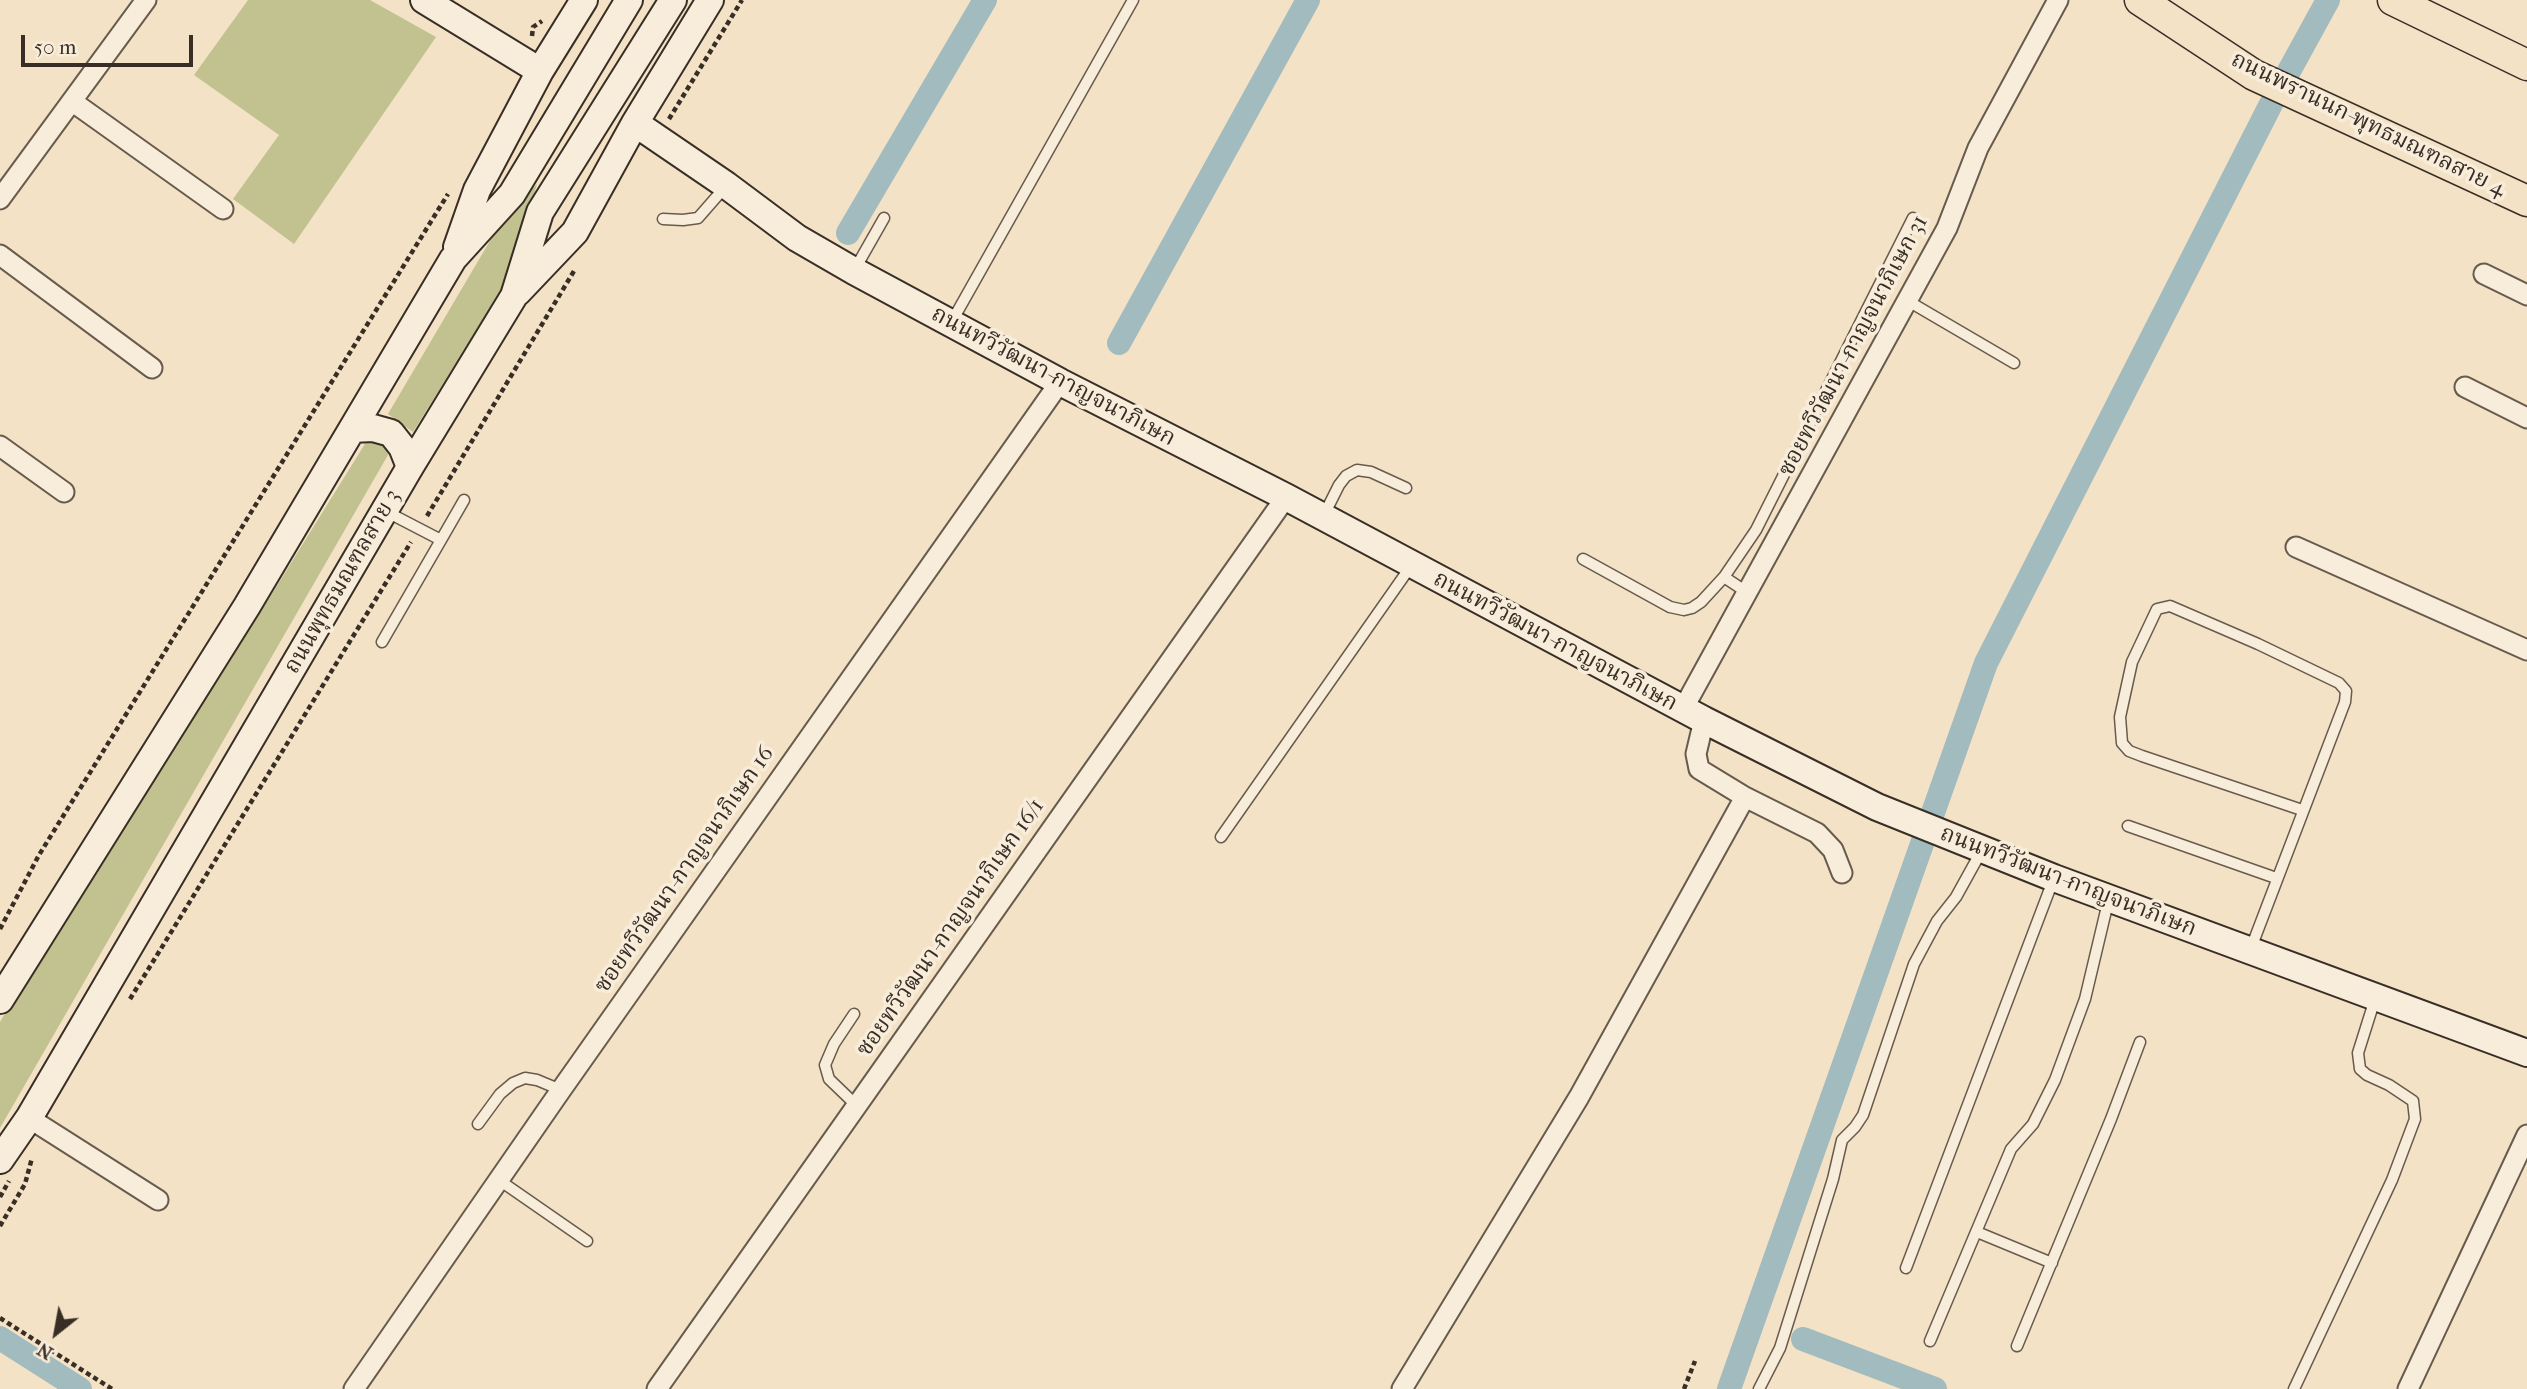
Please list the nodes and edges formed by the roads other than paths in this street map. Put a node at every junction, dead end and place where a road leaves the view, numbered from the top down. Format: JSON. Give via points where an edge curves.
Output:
{"nodes":[{"id":1,"x":146,"y":0,"type":"edge"},
{"id":2,"x":424,"y":0,"type":"edge"},
{"id":3,"x":584,"y":0,"type":"edge"},
{"id":4,"x":629,"y":0,"type":"edge"},
{"id":5,"x":673,"y":0,"type":"edge"},
{"id":6,"x":710,"y":0,"type":"edge"},
{"id":7,"x":1133,"y":0,"type":"edge"},
{"id":8,"x":2058,"y":0,"type":"edge"},
{"id":9,"x":2140,"y":0,"type":"edge"},
{"id":10,"x":2393,"y":0,"type":"edge"},
{"id":11,"x":2527,"y":65,"type":"edge"},
{"id":12,"x":540,"y":71,"type":"junction"},
{"id":13,"x":74,"y":102,"type":"junction"},
{"id":14,"x":635,"y":123,"type":"junction"},
{"id":15,"x":726,"y":185,"type":"junction"},
{"id":16,"x":0,"y":199,"type":"edge"},
{"id":17,"x":2527,"y":201,"type":"edge"},
{"id":18,"x":223,"y":209,"type":"dead end"},
{"id":19,"x":884,"y":218,"type":"dead end"},
{"id":20,"x":1913,"y":218,"type":"dead end"},
{"id":21,"x":663,"y":219,"type":"dead end"},
{"id":22,"x":0,"y":255,"type":"edge"},
{"id":23,"x":453,"y":259,"type":"junction"},
{"id":24,"x":854,"y":271,"type":"junction"},
{"id":25,"x":2484,"y":274,"type":"dead end"},
{"id":26,"x":2527,"y":295,"type":"edge"},
{"id":27,"x":514,"y":296,"type":"junction"},
{"id":28,"x":1908,"y":301,"type":"junction"},
{"id":29,"x":951,"y":324,"type":"junction"},
{"id":30,"x":2014,"y":363,"type":"dead end"},
{"id":31,"x":152,"y":368,"type":"dead end"},
{"id":32,"x":1060,"y":382,"type":"junction"},
{"id":33,"x":2465,"y":387,"type":"dead end"},
{"id":34,"x":2527,"y":418,"type":"edge"},
{"id":35,"x":352,"y":429,"type":"junction"},
{"id":36,"x":0,"y":446,"type":"edge"},
{"id":37,"x":410,"y":467,"type":"junction"},
{"id":38,"x":1406,"y":488,"type":"dead end"},
{"id":39,"x":64,"y":492,"type":"dead end"},
{"id":40,"x":1286,"y":497,"type":"junction"},
{"id":41,"x":464,"y":500,"type":"dead end"},
{"id":42,"x":384,"y":510,"type":"junction"},
{"id":43,"x":1322,"y":517,"type":"junction"},
{"id":44,"x":441,"y":540,"type":"junction"},
{"id":45,"x":2296,"y":547,"type":"dead end"},
{"id":46,"x":1583,"y":559,"type":"dead end"},
{"id":47,"x":1412,"y":566,"type":"junction"},
{"id":48,"x":1724,"y":577,"type":"junction"},
{"id":49,"x":1748,"y":593,"type":"junction"},
{"id":50,"x":382,"y":642,"type":"dead end"},
{"id":51,"x":2527,"y":650,"type":"edge"},
{"id":52,"x":1693,"y":715,"type":"junction"},
{"id":53,"x":1745,"y":797,"type":"junction"},
{"id":54,"x":2302,"y":810,"type":"junction"},
{"id":55,"x":2128,"y":825,"type":"dead end"},
{"id":56,"x":1221,"y":837,"type":"dead end"},
{"id":57,"x":1982,"y":850,"type":"junction"},
{"id":58,"x":1842,"y":873,"type":"dead end"},
{"id":59,"x":2054,"y":878,"type":"junction"},
{"id":60,"x":2276,"y":878,"type":"junction"},
{"id":61,"x":2109,"y":898,"type":"junction"},
{"id":62,"x":2249,"y":951,"type":"junction"},
{"id":63,"x":2375,"y":998,"type":"junction"},
{"id":64,"x":0,"y":1000,"type":"edge"},
{"id":65,"x":854,"y":1014,"type":"dead end"},
{"id":66,"x":2140,"y":1042,"type":"dead end"},
{"id":67,"x":2527,"y":1053,"type":"edge"},
{"id":68,"x":561,"y":1090,"type":"junction"},
{"id":69,"x":856,"y":1105,"type":"junction"},
{"id":70,"x":29,"y":1118,"type":"junction"},
{"id":71,"x":478,"y":1124,"type":"dead end"},
{"id":72,"x":2527,"y":1135,"type":"edge"},
{"id":73,"x":11,"y":1167,"type":"edge"},
{"id":74,"x":499,"y":1180,"type":"junction"},
{"id":75,"x":158,"y":1200,"type":"dead end"},
{"id":76,"x":1977,"y":1232,"type":"junction"},
{"id":77,"x":587,"y":1241,"type":"dead end"},
{"id":78,"x":2052,"y":1263,"type":"junction"},
{"id":79,"x":1906,"y":1268,"type":"dead end"},
{"id":80,"x":1930,"y":1341,"type":"dead end"},
{"id":81,"x":2017,"y":1346,"type":"dead end"},
{"id":82,"x":354,"y":1389,"type":"edge"},
{"id":83,"x":657,"y":1389,"type":"edge"},
{"id":84,"x":1402,"y":1389,"type":"edge"},
{"id":85,"x":1759,"y":1389,"type":"edge"},
{"id":86,"x":2294,"y":1389,"type":"edge"},
{"id":87,"x":2408,"y":1389,"type":"edge"}],
"edges":[{"from":1,"to":13,"type":"street"},
{"from":2,"to":12,"type":"main road"},
{"from":3,"to":12,"type":"main road"},
{"from":4,"to":23,"type":"main road","via":[[512,194]]},
{"from":5,"to":27,"type":"main road","name":"ถนนพุทธมณฑลสาย 3","via":[[540,212]]},
{"from":6,"to":14,"type":"main road"},
{"from":7,"to":29,"type":"lane"},
{"from":8,"to":28,"type":"street","name":"ซอยทวีวัฒนา-กาญจนาภิเษก 31","via":[[1978,148],[1947,228]]},
{"from":9,"to":17,"type":"main road","name":"ถนนพรานนก-พุทธมณฑลสาย 4","via":[[2254,75]]},
{"from":10,"to":11,"type":"main road"},
{"from":12,"to":23,"type":"main road","via":[[477,190]]},
{"from":13,"to":16,"type":"street"},
{"from":13,"to":18,"type":"street"},
{"from":14,"to":15,"type":"main road","name":"ถนนทวีวัฒนา-กาญจนาภิเษก"},
{"from":14,"to":27,"type":"main road","via":[[575,232]]},
{"from":15,"to":21,"type":"lane","via":[[698,218]]},
{"from":15,"to":24,"type":"main road","name":"ถนนทวีวัฒนา-กาญจนาภิเษก","via":[[797,238]]},
{"from":19,"to":24,"type":"lane"},
{"from":20,"to":48,"type":"lane","via":[[1762,518]]},
{"from":22,"to":31,"type":"street"},
{"from":23,"to":35,"type":"main road"},
{"from":24,"to":29,"type":"main road","name":"ถนนทวีวัฒนา-กาญจนาภิเษก"},
{"from":25,"to":26,"type":"street"},
{"from":27,"to":37,"type":"main road","name":"ถนนพุทธมณฑลสาย 3"},
{"from":28,"to":30,"type":"lane"},
{"from":28,"to":49,"type":"street","name":"ซอยทวีวัฒนา-กาญจนาภิเษก 31"},
{"from":29,"to":32,"type":"main road","name":"ถนนทวีวัฒนา-กาญจนาภิเษก"},
{"from":32,"to":40,"type":"main road","name":"ถนนทวีวัฒนา-กาญจนาภิเษก"},
{"from":32,"to":68,"type":"street","name":"ซอยทวีวัฒนา-กาญจนาภิเษก 16"},
{"from":33,"to":34,"type":"street"},
{"from":35,"to":37,"type":"main road","via":[[391,433]]},
{"from":35,"to":64,"type":"main road","via":[[247,606]]},
{"from":36,"to":39,"type":"street"},
{"from":37,"to":42,"type":"main road","name":"ถนนพุทธมณฑลสาย 3"},
{"from":38,"to":43,"type":"lane","via":[[1357,470],[1339,485]]},
{"from":40,"to":43,"type":"main road","name":"ถนนทวีวัฒนา-กาญจนาภิเษก"},
{"from":40,"to":69,"type":"street","name":"ซอยทวีวัฒนา-กาญจนาภิเษก 16/1"},
{"from":41,"to":44,"type":"lane"},
{"from":42,"to":44,"type":"lane"},
{"from":42,"to":70,"type":"main road","name":"ถนนพุทธมณฑลสาย 3"},
{"from":43,"to":47,"type":"main road","name":"ถนนทวีวัฒนา-กาญจนาภิเษก"},
{"from":44,"to":50,"type":"lane"},
{"from":45,"to":51,"type":"street"},
{"from":46,"to":48,"type":"lane","via":[[1670,607],[1684,610],[1701,602]]},
{"from":47,"to":52,"type":"main road","name":"ถนนทวีวัฒนา-กาญจนาภิเษก"},
{"from":47,"to":56,"type":"lane"},
{"from":48,"to":49,"type":"lane"},
{"from":49,"to":52,"type":"street","name":"ซอยทวีวัฒนา-กาญจนาภิเษก 31"},
{"from":52,"to":53,"type":"street","name":"ซอยทวีวัฒนา-กาญจนาภิเษก 31","via":[[1699,769]]},
{"from":52,"to":57,"type":"main road","name":"ถนนทวีวัฒนา-กาญจนาภิเษก","via":[[1877,807]]},
{"from":53,"to":58,"type":"street","via":[[1816,833],[1833,850]]},
{"from":53,"to":84,"type":"street","via":[[1579,1097]]},
{"from":54,"to":54,"type":"lane","via":[[2142,756],[2122,743],[2120,717],[2132,662],[2157,609],[2170,606],[2258,644],[2339,683],[2346,691]]},
{"from":54,"to":60,"type":"lane"},
{"from":55,"to":60,"type":"lane"},
{"from":57,"to":59,"type":"main road","name":"ถนนทวีวัฒนา-กาญจนาภิเษก"},
{"from":57,"to":85,"type":"lane","via":[[1914,964],[1863,1115],[1842,1140],[1780,1348]]},
{"from":59,"to":61,"type":"main road","name":"ถนนทวีวัฒนา-กาญจนาภิเษก"},
{"from":59,"to":79,"type":"lane"},
{"from":60,"to":62,"type":"lane"},
{"from":61,"to":62,"type":"main road","name":"ถนนทวีวัฒนา-กาญจนาภิเษก"},
{"from":61,"to":76,"type":"lane","via":[[2085,999],[2055,1080],[2033,1124],[2011,1149]]},
{"from":62,"to":63,"type":"main road","name":"ถนนทวีวัฒนา-กาญจนาภิเษก"},
{"from":63,"to":67,"type":"main road","name":"ถนนทวีวัฒนา-กาญจนาภิเษก"},
{"from":63,"to":86,"type":"lane","via":[[2358,1053],[2360,1069],[2413,1101],[2415,1119],[2392,1180]]},
{"from":65,"to":69,"type":"lane","via":[[825,1065],[829,1079]]},
{"from":66,"to":78,"type":"lane"},
{"from":68,"to":71,"type":"lane","via":[[525,1078],[500,1094]]},
{"from":68,"to":74,"type":"street","name":"ซอยทวีวัฒนา-กาญจนาภิเษก 16"},
{"from":69,"to":83,"type":"street","name":"ซอยทวีวัฒนา-กาญจนาภิเษก 16/1"},
{"from":70,"to":73,"type":"main road","name":"ถนนพุทธมณฑลสาย 3"},
{"from":70,"to":75,"type":"street"},
{"from":72,"to":87,"type":"street"},
{"from":74,"to":77,"type":"lane"},
{"from":74,"to":82,"type":"street","name":"ซอยทวีวัฒนา-กาญจนาภิเษก 16"},
{"from":76,"to":78,"type":"lane"},
{"from":76,"to":80,"type":"lane"},
{"from":78,"to":81,"type":"lane"}]}
